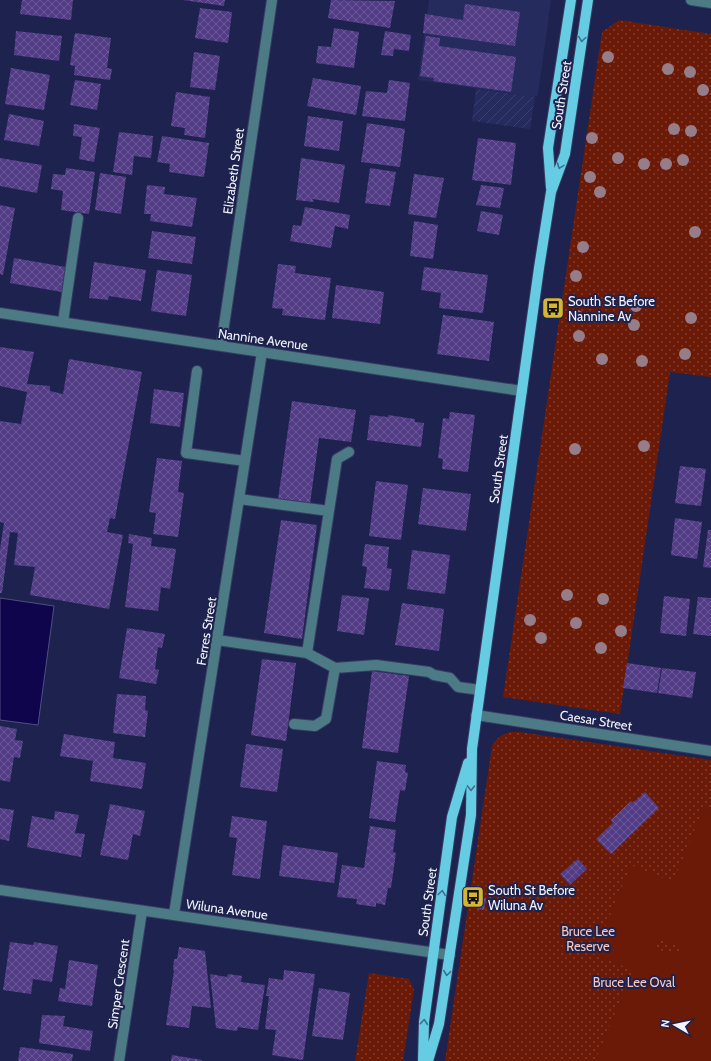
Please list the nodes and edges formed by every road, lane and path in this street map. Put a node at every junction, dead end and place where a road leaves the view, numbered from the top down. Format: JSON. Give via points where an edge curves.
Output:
{"nodes":[{"id":1,"x":272,"y":0,"type":"edge"},
{"id":2,"x":571,"y":0,"type":"edge"},
{"id":3,"x":588,"y":0,"type":"edge"},
{"id":4,"x":691,"y":0,"type":"edge"},
{"id":5,"x":711,"y":3,"type":"edge"},
{"id":6,"x":551,"y":192,"type":"junction"},
{"id":7,"x":78,"y":218,"type":"dead end"},
{"id":8,"x":0,"y":313,"type":"edge"},
{"id":9,"x":63,"y":322,"type":"junction"},
{"id":10,"x":221,"y":346,"type":"junction"},
{"id":11,"x":262,"y":352,"type":"junction"},
{"id":12,"x":197,"y":371,"type":"dead end"},
{"id":13,"x":522,"y":391,"type":"junction"},
{"id":14,"x":349,"y":452,"type":"dead end"},
{"id":15,"x":245,"y":460,"type":"junction"},
{"id":16,"x":240,"y":499,"type":"junction"},
{"id":17,"x":329,"y":511,"type":"junction"},
{"id":18,"x":218,"y":640,"type":"junction"},
{"id":19,"x":307,"y":653,"type":"junction"},
{"id":20,"x":335,"y":668,"type":"junction"},
{"id":21,"x":480,"y":690,"type":"junction"},
{"id":22,"x":476,"y":716,"type":"junction"},
{"id":23,"x":294,"y":724,"type":"dead end"},
{"id":24,"x":472,"y":750,"type":"junction"},
{"id":25,"x":711,"y":751,"type":"edge"},
{"id":26,"x":0,"y":890,"type":"edge"},
{"id":27,"x":142,"y":911,"type":"junction"},
{"id":28,"x":174,"y":914,"type":"junction"},
{"id":29,"x":433,"y":953,"type":"junction"},
{"id":30,"x":450,"y":955,"type":"junction"},
{"id":31,"x":120,"y":1061,"type":"edge"},
{"id":32,"x":423,"y":1061,"type":"edge"},
{"id":33,"x":428,"y":1061,"type":"edge"}],
"edges":[{"from":1,"to":10,"type":"street","name":"Elizabeth Street"},
{"from":2,"to":6,"type":"main road","name":"South Street","via":[[548,148]]},
{"from":3,"to":6,"type":"main road","name":"South Street","one_way":true,"via":[[565,154]]},
{"from":4,"to":5,"type":"street"},
{"from":6,"to":13,"type":"main road","name":"South Street"},
{"from":7,"to":9,"type":"street"},
{"from":8,"to":9,"type":"street","name":"Nannine Avenue"},
{"from":9,"to":10,"type":"street","name":"Nannine Avenue"},
{"from":10,"to":11,"type":"street","name":"Nannine Avenue"},
{"from":11,"to":13,"type":"street","name":"Nannine Avenue"},
{"from":11,"to":15,"type":"street","name":"Ferres Street"},
{"from":12,"to":15,"type":"street","via":[[186,453]]},
{"from":13,"to":21,"type":"main road","name":"South Street"},
{"from":14,"to":17,"type":"street","via":[[337,458]]},
{"from":15,"to":16,"type":"street","name":"Ferres Street"},
{"from":16,"to":17,"type":"street"},
{"from":16,"to":18,"type":"street","name":"Ferres Street"},
{"from":17,"to":19,"type":"street"},
{"from":18,"to":19,"type":"street"},
{"from":18,"to":28,"type":"street","name":"Ferres Street"},
{"from":19,"to":20,"type":"street"},
{"from":20,"to":21,"type":"street","via":[[376,665],[429,672],[450,678],[458,687]]},
{"from":20,"to":23,"type":"street","via":[[326,719],[315,726]]},
{"from":21,"to":22,"type":"main road","name":"South Street"},
{"from":22,"to":24,"type":"main road","name":"South Street"},
{"from":22,"to":25,"type":"street","name":"Caesar Street"},
{"from":29,"to":24,"type":"main road","name":"South Street","one_way":true,"via":[[452,817]]},
{"from":24,"to":30,"type":"main road","name":"South Street","one_way":true,"via":[[471,815]]},
{"from":26,"to":27,"type":"street","name":"Wiluna Avenue"},
{"from":27,"to":28,"type":"street","name":"Wiluna Avenue"},
{"from":27,"to":31,"type":"street","name":"Simper Crescent"},
{"from":28,"to":29,"type":"street","name":"Wiluna Avenue"},
{"from":29,"to":30,"type":"street","name":"Wiluna Avenue"},
{"from":32,"to":29,"type":"main road","name":"South Street","one_way":true,"via":[[424,1022]]},
{"from":30,"to":33,"type":"main road","name":"South Street","one_way":true,"via":[[439,1024]]}]}
